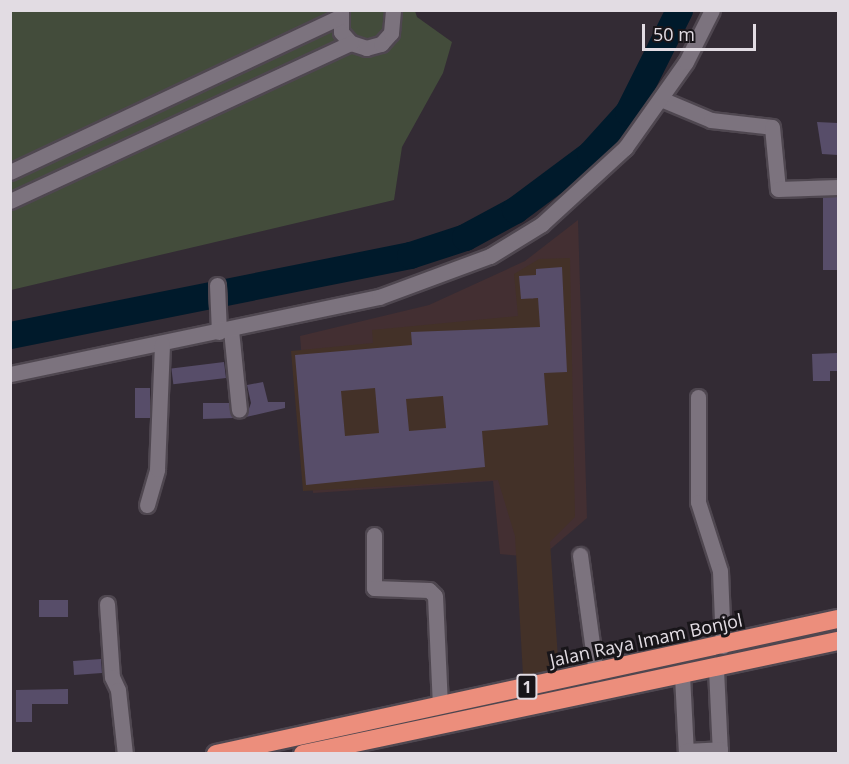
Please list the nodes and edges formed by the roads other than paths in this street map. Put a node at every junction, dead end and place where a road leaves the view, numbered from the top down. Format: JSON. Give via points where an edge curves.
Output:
{"nodes":[{"id":1,"x":393,"y":10,"type":"edge"},
{"id":2,"x":712,"y":10,"type":"edge"},
{"id":3,"x":339,"y":14,"type":"edge"},
{"id":4,"x":351,"y":44,"type":"junction"},
{"id":5,"x":661,"y":99,"type":"junction"},
{"id":6,"x":10,"y":172,"type":"edge"},
{"id":7,"x":838,"y":187,"type":"edge"},
{"id":8,"x":10,"y":201,"type":"edge"},
{"id":9,"x":217,"y":287,"type":"dead end"},
{"id":10,"x":225,"y":331,"type":"junction"},
{"id":11,"x":162,"y":344,"type":"junction"},
{"id":12,"x":10,"y":374,"type":"edge"},
{"id":13,"x":698,"y":397,"type":"dead end"},
{"id":14,"x":239,"y":410,"type":"dead end"},
{"id":15,"x":147,"y":505,"type":"dead end"},
{"id":16,"x":374,"y":535,"type":"dead end"},
{"id":17,"x":580,"y":555,"type":"dead end"},
{"id":18,"x":107,"y":604,"type":"dead end"},
{"id":19,"x":838,"y":619,"type":"edge"},
{"id":20,"x":838,"y":641,"type":"edge"},
{"id":21,"x":723,"y":646,"type":"junction"},
{"id":22,"x":716,"y":669,"type":"junction"},
{"id":23,"x":596,"y":673,"type":"junction"},
{"id":24,"x":682,"y":675,"type":"junction"},
{"id":25,"x":440,"y":706,"type":"junction"},
{"id":26,"x":335,"y":737,"type":"junction"},
{"id":27,"x":720,"y":751,"type":"edge"},
{"id":28,"x":686,"y":752,"type":"edge"},
{"id":29,"x":125,"y":753,"type":"edge"},
{"id":30,"x":216,"y":753,"type":"edge"},
{"id":31,"x":303,"y":753,"type":"edge"}],
"edges":[{"from":1,"to":4,"type":"street","via":[[392,33],[381,44],[366,48]]},
{"from":2,"to":5,"type":"street"},
{"from":3,"to":4,"type":"street","via":[[341,32]]},
{"from":3,"to":6,"type":"street"},
{"from":4,"to":8,"type":"street"},
{"from":5,"to":7,"type":"street","via":[[711,120],[772,127],[778,189]]},
{"from":5,"to":10,"type":"street","via":[[609,166],[542,224],[490,256],[379,297]]},
{"from":9,"to":10,"type":"street"},
{"from":10,"to":11,"type":"street"},
{"from":10,"to":14,"type":"street"},
{"from":11,"to":12,"type":"street"},
{"from":11,"to":15,"type":"street","via":[[157,469]]},
{"from":13,"to":21,"type":"street","via":[[698,502],[720,571]]},
{"from":16,"to":25,"type":"street","via":[[374,588],[429,590],[435,596]]},
{"from":17,"to":23,"type":"street"},
{"from":18,"to":29,"type":"street","via":[[112,677],[118,690]]},
{"from":19,"to":21,"type":"highway","name":"Jalan Raya Imam Bonjol","number":"1"},
{"from":20,"to":22,"type":"highway","name":"Jalan Raya Imam Bonjol","number":"1"},
{"from":21,"to":23,"type":"highway","name":"Jalan Raya Imam Bonjol","number":"1"},
{"from":22,"to":24,"type":"highway","name":"Jalan Raya Imam Bonjol","number":"1"},
{"from":22,"to":27,"type":"street"},
{"from":23,"to":25,"type":"highway","name":"Jalan Raya Imam Bonjol","number":"1"},
{"from":24,"to":26,"type":"highway","name":"Jalan Raya Imam Bonjol","number":"1"},
{"from":24,"to":28,"type":"street"},
{"from":25,"to":26,"type":"highway","name":"Jalan Raya Imam Bonjol","number":"1"},
{"from":26,"to":30,"type":"highway","name":"Jalan Raya Imam Bonjol","number":"1"},
{"from":26,"to":31,"type":"highway","name":"Jalan Raya Imam Bonjol","number":"1"},
{"from":27,"to":28,"type":"street"}]}
